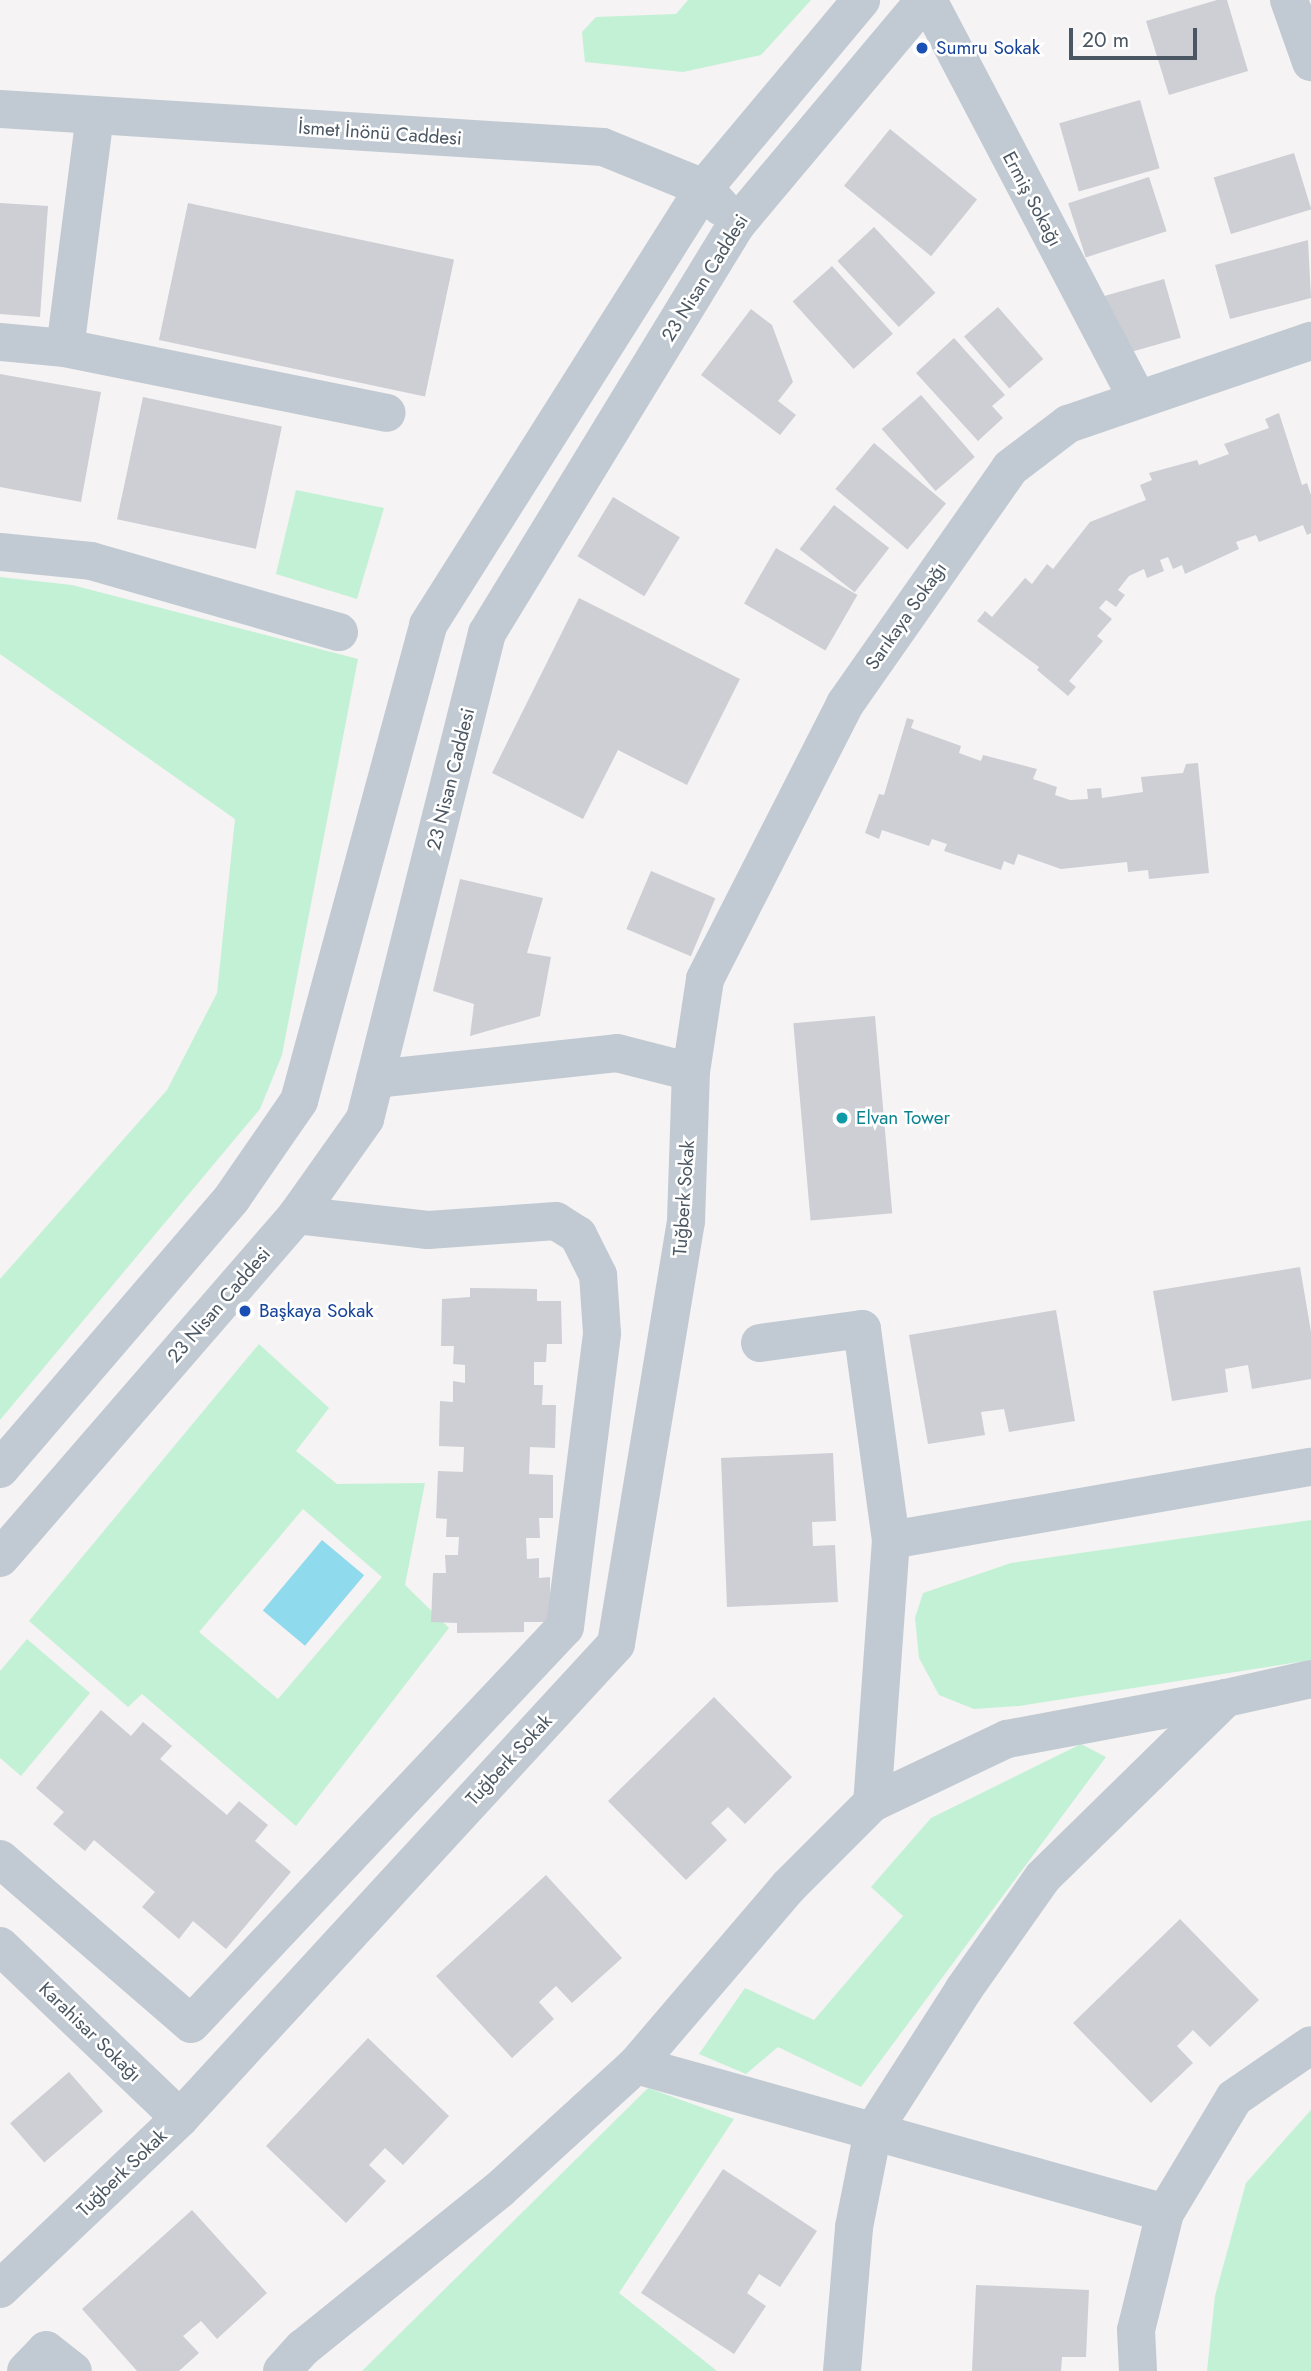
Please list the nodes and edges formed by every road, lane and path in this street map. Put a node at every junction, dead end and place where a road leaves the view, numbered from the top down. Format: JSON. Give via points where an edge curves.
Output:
{"nodes":[{"id":1,"x":861,"y":0,"type":"edge"},
{"id":2,"x":926,"y":0,"type":"edge"},
{"id":3,"x":1289,"y":0,"type":"edge"},
{"id":4,"x":1311,"y":62,"type":"edge"},
{"id":5,"x":0,"y":109,"type":"edge"},
{"id":6,"x":95,"y":114,"type":"junction"},
{"id":7,"x":704,"y":188,"type":"junction"},
{"id":8,"x":736,"y":225,"type":"junction"},
{"id":9,"x":1311,"y":341,"type":"edge"},
{"id":10,"x":0,"y":342,"type":"edge"},
{"id":11,"x":65,"y":348,"type":"junction"},
{"id":12,"x":1136,"y":398,"type":"junction"},
{"id":13,"x":386,"y":413,"type":"dead end"},
{"id":14,"x":0,"y":552,"type":"edge"},
{"id":15,"x":339,"y":632,"type":"dead end"},
{"id":16,"x":691,"y":1072,"type":"junction"},
{"id":17,"x":375,"y":1079,"type":"junction"},
{"id":18,"x":297,"y":1215,"type":"junction"},
{"id":19,"x":760,"y":1343,"type":"dead end"},
{"id":20,"x":1311,"y":1467,"type":"edge"},
{"id":21,"x":0,"y":1469,"type":"edge"},
{"id":22,"x":891,"y":1540,"type":"junction"},
{"id":23,"x":0,"y":1558,"type":"edge"},
{"id":24,"x":1311,"y":1679,"type":"edge"},
{"id":25,"x":1226,"y":1698,"type":"junction"},
{"id":26,"x":872,"y":1803,"type":"junction"},
{"id":27,"x":0,"y":1859,"type":"edge"},
{"id":28,"x":0,"y":1946,"type":"edge"},
{"id":29,"x":1311,"y":2045,"type":"edge"},
{"id":30,"x":636,"y":2066,"type":"junction"},
{"id":31,"x":180,"y":2118,"type":"junction"},
{"id":32,"x":873,"y":2131,"type":"junction"},
{"id":33,"x":1165,"y":2213,"type":"junction"},
{"id":34,"x":0,"y":2289,"type":"edge"},
{"id":35,"x":26,"y":2371,"type":"edge"},
{"id":36,"x":73,"y":2371,"type":"edge"},
{"id":37,"x":282,"y":2371,"type":"edge"},
{"id":38,"x":842,"y":2371,"type":"edge"},
{"id":39,"x":1138,"y":2371,"type":"edge"}],
"edges":[{"from":1,"to":7,"type":"street"},
{"from":2,"to":8,"type":"street","name":"23 Nisan Caddesi"},
{"from":2,"to":12,"type":"street","name":"Ermiş Sokağı"},
{"from":3,"to":4,"type":"street"},
{"from":5,"to":6,"type":"street","name":"İsmet İnönü Caddesi"},
{"from":6,"to":7,"type":"street","name":"İsmet İnönü Caddesi","via":[[603,147]]},
{"from":6,"to":11,"type":"street"},
{"from":7,"to":8,"type":"street","name":"İsmet İnönü Caddesi"},
{"from":7,"to":21,"type":"street","via":[[428,625],[299,1101],[232,1198]]},
{"from":8,"to":17,"type":"street","name":"23 Nisan Caddesi","via":[[487,633]]},
{"from":9,"to":12,"type":"street","name":"Sarıkaya Sokağı"},
{"from":10,"to":11,"type":"street"},
{"from":11,"to":13,"type":"street"},
{"from":12,"to":16,"type":"street","name":"Sarıkaya Sokağı","via":[[1068,424],[1010,468],[845,704],[705,979]]},
{"from":14,"to":15,"type":"street","via":[[91,561]]},
{"from":16,"to":17,"type":"street","via":[[617,1053]]},
{"from":16,"to":31,"type":"street","name":"Tuğberk Sokak","via":[[686,1222],[616,1644]]},
{"from":17,"to":18,"type":"street","name":"23 Nisan Caddesi","via":[[365,1119]]},
{"from":18,"to":23,"type":"street","name":"23 Nisan Caddesi"},
{"from":18,"to":27,"type":"street","via":[[428,1230],[556,1222],[578,1235],[598,1275],[602,1333],[565,1627],[191,2024]]},
{"from":19,"to":22,"type":"street","via":[[862,1329]]},
{"from":20,"to":22,"type":"street"},
{"from":22,"to":26,"type":"street"},
{"from":24,"to":25,"type":"street"},
{"from":25,"to":26,"type":"street","via":[[1007,1739]]},
{"from":25,"to":32,"type":"street","via":[[1043,1877]]},
{"from":26,"to":30,"type":"street","via":[[789,1886]]},
{"from":28,"to":31,"type":"street","name":"Karahisar Sokağı"},
{"from":29,"to":33,"type":"street","via":[[1234,2098]]},
{"from":30,"to":32,"type":"street"},
{"from":30,"to":37,"type":"street","via":[[500,2189],[303,2348]]},
{"from":31,"to":34,"type":"street","name":"Tuğberk Sokak"},
{"from":32,"to":33,"type":"street"},
{"from":32,"to":38,"type":"street","via":[[854,2227]]},
{"from":33,"to":39,"type":"street","via":[[1136,2330]]},
{"from":35,"to":36,"type":"street","via":[[46,2350]]}]}
